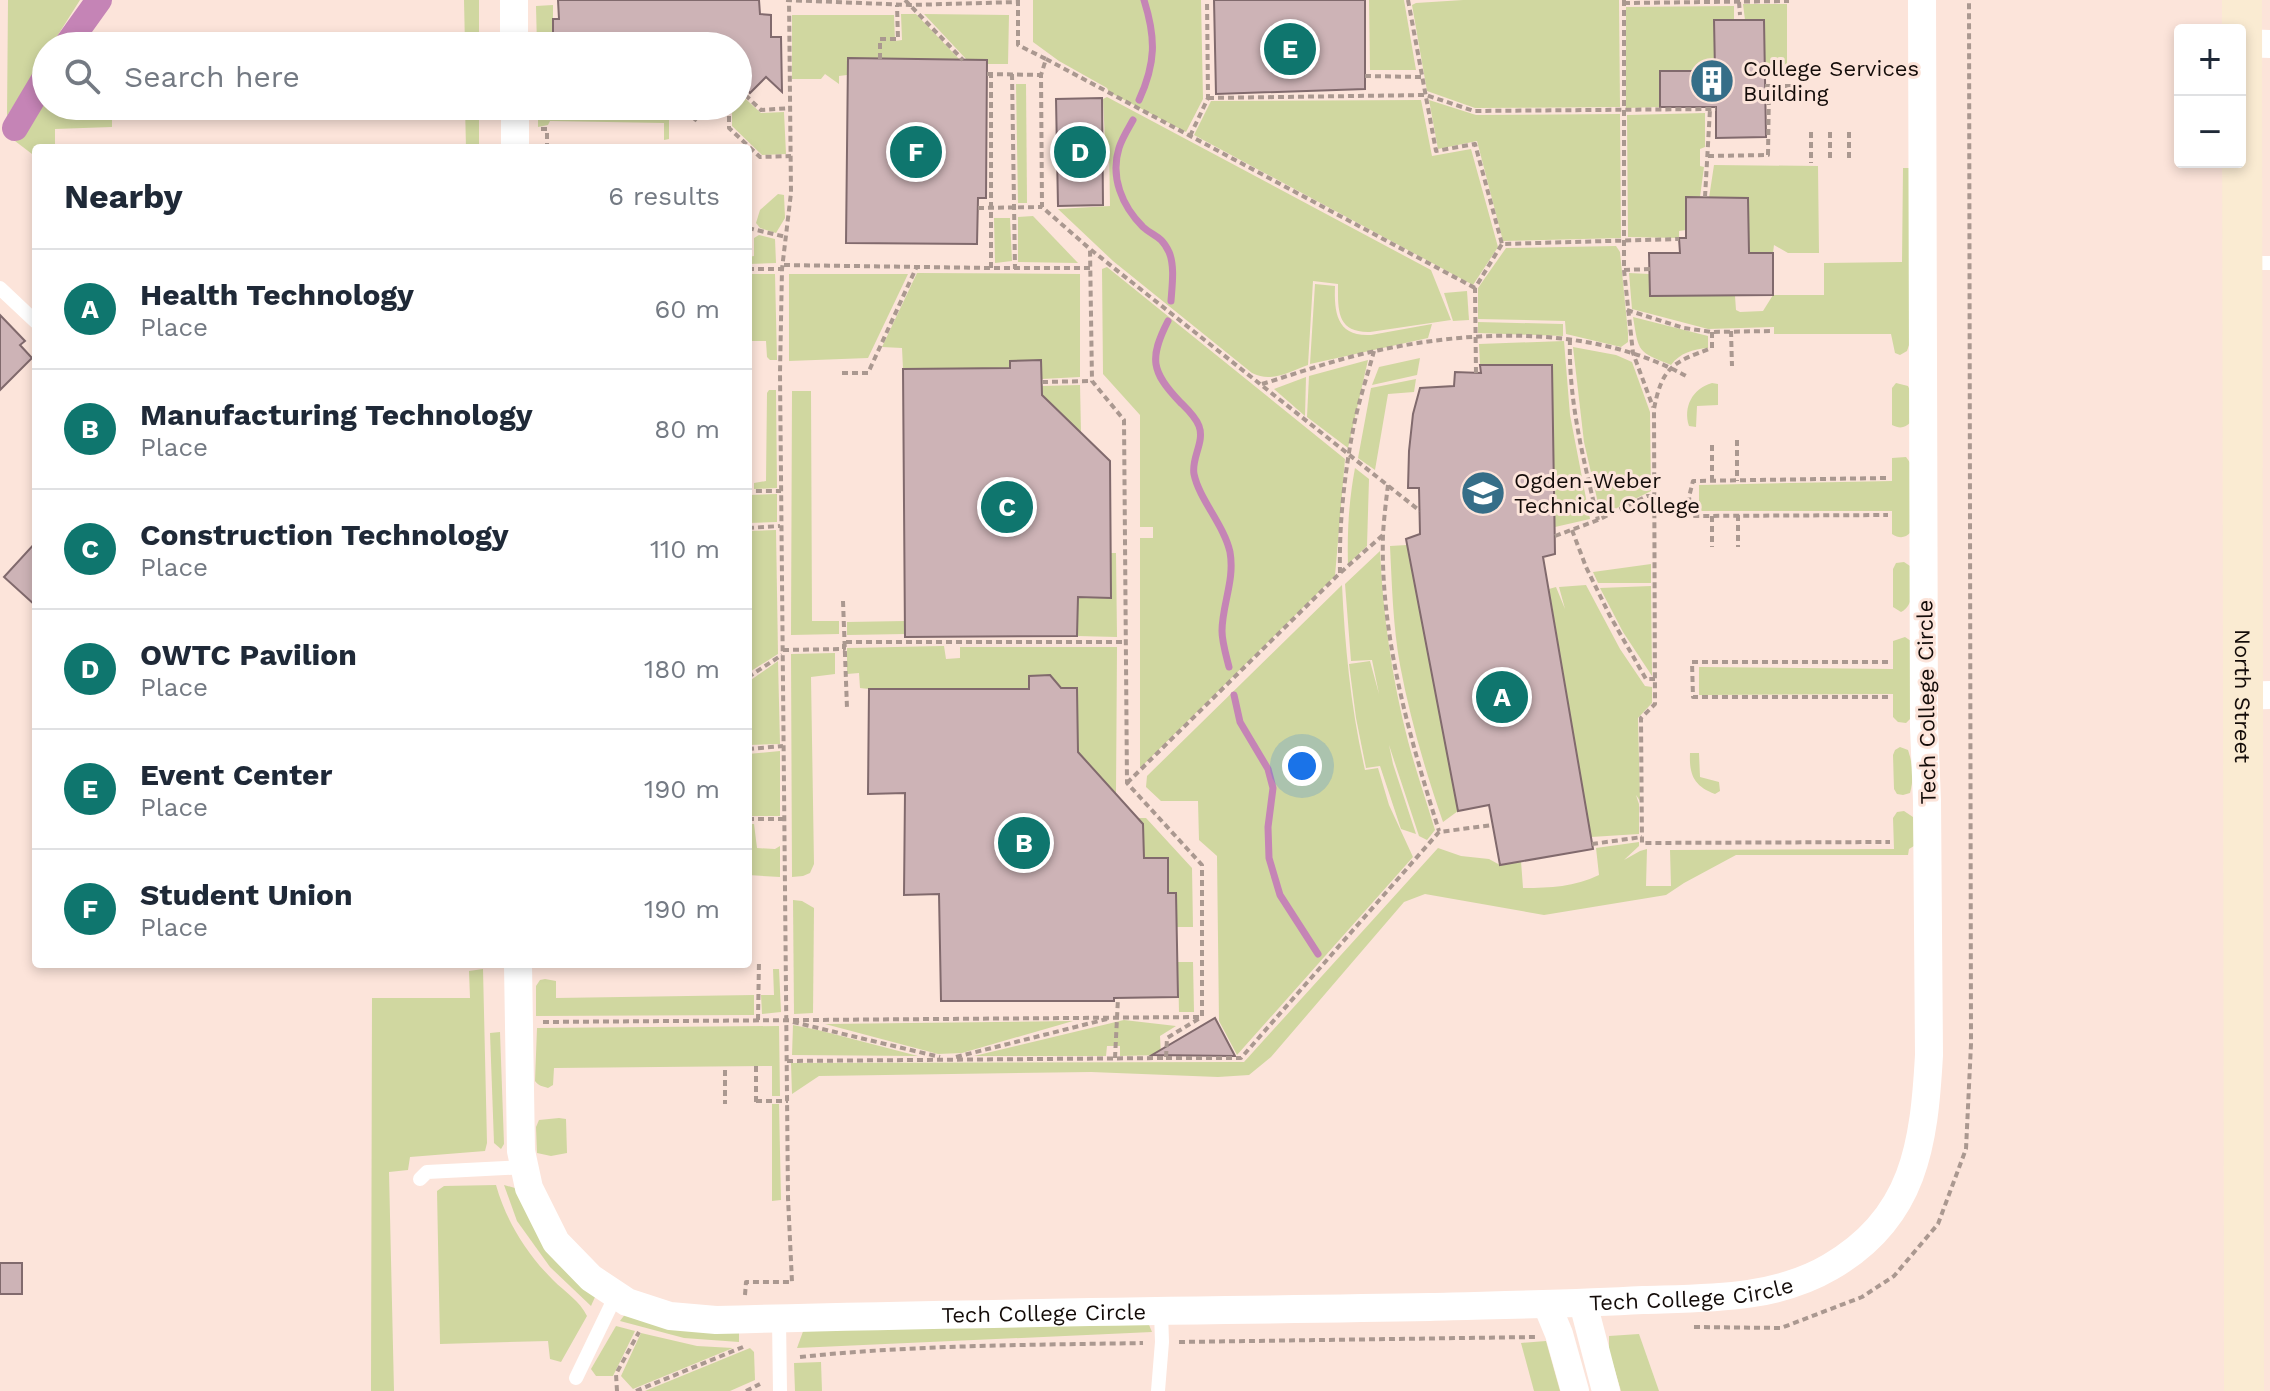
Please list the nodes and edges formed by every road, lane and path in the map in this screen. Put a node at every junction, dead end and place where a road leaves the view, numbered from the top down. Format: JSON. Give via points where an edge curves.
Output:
{"nodes":[{"id":1,"x":514,"y":0,"type":"edge"},
{"id":2,"x":790,"y":0,"type":"edge"},
{"id":3,"x":905,"y":0,"type":"edge"},
{"id":4,"x":1207,"y":0,"type":"edge"},
{"id":5,"x":1409,"y":0,"type":"edge"},
{"id":6,"x":1922,"y":0,"type":"edge"},
{"id":7,"x":2242,"y":0,"type":"edge"},
{"id":8,"x":1018,"y":1,"type":"edge"},
{"id":9,"x":1624,"y":1,"type":"edge"},
{"id":10,"x":1789,"y":1,"type":"edge"},
{"id":11,"x":1739,"y":2,"type":"edge"},
{"id":12,"x":897,"y":5,"type":"junction"},
{"id":13,"x":910,"y":5,"type":"junction"},
{"id":14,"x":1740,"y":15,"type":"dead end"},
{"id":15,"x":1207,"y":22,"type":"junction"},
{"id":16,"x":1214,"y":22,"type":"dead end"},
{"id":17,"x":514,"y":32,"type":"edge"},
{"id":18,"x":2256,"y":43,"type":"edge"},
{"id":19,"x":880,"y":59,"type":"dead end"},
{"id":20,"x":1046,"y":59,"type":"junction"},
{"id":21,"x":963,"y":60,"type":"dead end"},
{"id":22,"x":1012,"y":74,"type":"junction"},
{"id":23,"x":1041,"y":75,"type":"junction"},
{"id":24,"x":1365,"y":76,"type":"dead end"},
{"id":25,"x":1422,"y":77,"type":"junction"},
{"id":26,"x":1804,"y":86,"type":"dead end"},
{"id":27,"x":1426,"y":95,"type":"junction"},
{"id":28,"x":1208,"y":98,"type":"junction"},
{"id":29,"x":752,"y":101,"type":"edge"},
{"id":30,"x":791,"y":108,"type":"junction"},
{"id":31,"x":1624,"y":110,"type":"junction"},
{"id":32,"x":515,"y":120,"type":"edge"},
{"id":33,"x":729,"y":120,"type":"edge"},
{"id":34,"x":1811,"y":132,"type":"dead end"},
{"id":35,"x":1830,"y":132,"type":"dead end"},
{"id":36,"x":1849,"y":132,"type":"dead end"},
{"id":37,"x":1190,"y":136,"type":"junction"},
{"id":38,"x":515,"y":144,"type":"edge"},
{"id":39,"x":746,"y":144,"type":"edge"},
{"id":40,"x":752,"y":150,"type":"edge"},
{"id":41,"x":791,"y":156,"type":"junction"},
{"id":42,"x":1708,"y":156,"type":"junction"},
{"id":43,"x":1849,"y":160,"type":"dead end"},
{"id":44,"x":1830,"y":162,"type":"dead end"},
{"id":45,"x":1811,"y":163,"type":"dead end"},
{"id":46,"x":1705,"y":197,"type":"dead end"},
{"id":47,"x":1042,"y":207,"type":"junction"},
{"id":48,"x":978,"y":208,"type":"dead end"},
{"id":49,"x":991,"y":208,"type":"junction"},
{"id":50,"x":1014,"y":208,"type":"junction"},
{"id":51,"x":752,"y":229,"type":"edge"},
{"id":52,"x":786,"y":237,"type":"junction"},
{"id":53,"x":1679,"y":239,"type":"dead end"},
{"id":54,"x":1624,"y":241,"type":"junction"},
{"id":55,"x":1502,"y":244,"type":"junction"},
{"id":56,"x":1090,"y":249,"type":"junction"},
{"id":57,"x":2256,"y":263,"type":"edge"},
{"id":58,"x":917,"y":266,"type":"junction"},
{"id":59,"x":782,"y":267,"type":"junction"},
{"id":60,"x":991,"y":268,"type":"junction"},
{"id":61,"x":1091,"y":268,"type":"junction"},
{"id":62,"x":752,"y":269,"type":"edge"},
{"id":63,"x":1015,"y":269,"type":"junction"},
{"id":64,"x":1650,"y":269,"type":"dead end"},
{"id":65,"x":1624,"y":270,"type":"junction"},
{"id":66,"x":0,"y":288,"type":"edge"},
{"id":67,"x":1475,"y":288,"type":"junction"},
{"id":68,"x":1627,"y":310,"type":"junction"},
{"id":69,"x":32,"y":318,"type":"edge"},
{"id":70,"x":1731,"y":331,"type":"junction"},
{"id":71,"x":1772,"y":331,"type":"dead end"},
{"id":72,"x":1712,"y":332,"type":"junction"},
{"id":73,"x":1476,"y":337,"type":"junction"},
{"id":74,"x":1570,"y":339,"type":"junction"},
{"id":75,"x":1374,"y":351,"type":"junction"},
{"id":76,"x":1633,"y":353,"type":"junction"},
{"id":77,"x":1732,"y":366,"type":"dead end"},
{"id":78,"x":1671,"y":368,"type":"junction"},
{"id":79,"x":842,"y":373,"type":"dead end"},
{"id":80,"x":1476,"y":373,"type":"dead end"},
{"id":81,"x":1686,"y":376,"type":"dead end"},
{"id":82,"x":1092,"y":381,"type":"junction"},
{"id":83,"x":1042,"y":382,"type":"dead end"},
{"id":84,"x":1262,"y":384,"type":"junction"},
{"id":85,"x":1654,"y":409,"type":"junction"},
{"id":86,"x":2256,"y":422,"type":"edge"},
{"id":87,"x":1737,"y":440,"type":"dead end"},
{"id":88,"x":1712,"y":441,"type":"dead end"},
{"id":89,"x":1349,"y":453,"type":"junction"},
{"id":90,"x":1886,"y":478,"type":"dead end"},
{"id":91,"x":1712,"y":481,"type":"junction"},
{"id":92,"x":1737,"y":481,"type":"junction"},
{"id":93,"x":1388,"y":485,"type":"junction"},
{"id":94,"x":752,"y":491,"type":"edge"},
{"id":95,"x":781,"y":491,"type":"junction"},
{"id":96,"x":1654,"y":496,"type":"junction"},
{"id":97,"x":1420,"y":511,"type":"dead end"},
{"id":98,"x":1738,"y":515,"type":"junction"},
{"id":99,"x":1888,"y":515,"type":"dead end"},
{"id":100,"x":1712,"y":516,"type":"junction"},
{"id":101,"x":1598,"y":520,"type":"junction"},
{"id":102,"x":780,"y":526,"type":"junction"},
{"id":103,"x":752,"y":528,"type":"edge"},
{"id":104,"x":1572,"y":530,"type":"junction"},
{"id":105,"x":1383,"y":535,"type":"junction"},
{"id":106,"x":1555,"y":536,"type":"dead end"},
{"id":107,"x":1712,"y":547,"type":"dead end"},
{"id":108,"x":1738,"y":547,"type":"dead end"},
{"id":109,"x":1340,"y":573,"type":"junction"},
{"id":110,"x":843,"y":601,"type":"dead end"},
{"id":111,"x":844,"y":642,"type":"junction"},
{"id":112,"x":1126,"y":642,"type":"junction"},
{"id":113,"x":844,"y":649,"type":"junction"},
{"id":114,"x":782,"y":652,"type":"junction"},
{"id":115,"x":1888,"y":662,"type":"dead end"},
{"id":116,"x":752,"y":674,"type":"edge"},
{"id":117,"x":1655,"y":679,"type":"junction"},
{"id":118,"x":2256,"y":696,"type":"edge"},
{"id":119,"x":1890,"y":697,"type":"dead end"},
{"id":120,"x":847,"y":708,"type":"dead end"},
{"id":121,"x":783,"y":746,"type":"junction"},
{"id":122,"x":752,"y":749,"type":"edge"},
{"id":123,"x":1127,"y":783,"type":"junction"},
{"id":124,"x":752,"y":819,"type":"edge"},
{"id":125,"x":784,"y":819,"type":"junction"},
{"id":126,"x":1493,"y":825,"type":"dead end"},
{"id":127,"x":1439,"y":832,"type":"junction"},
{"id":128,"x":1642,"y":837,"type":"junction"},
{"id":129,"x":1890,"y":842,"type":"dead end"},
{"id":130,"x":1592,"y":844,"type":"dead end"},
{"id":131,"x":759,"y":960,"type":"dead end"},
{"id":132,"x":518,"y":968,"type":"edge"},
{"id":133,"x":1118,"y":998,"type":"dead end"},
{"id":134,"x":1114,"y":1017,"type":"junction"},
{"id":135,"x":1202,"y":1017,"type":"junction"},
{"id":136,"x":758,"y":1020,"type":"junction"},
{"id":137,"x":787,"y":1020,"type":"junction"},
{"id":138,"x":536,"y":1022,"type":"dead end"},
{"id":139,"x":1115,"y":1058,"type":"junction"},
{"id":140,"x":1166,"y":1058,"type":"junction"},
{"id":141,"x":948,"y":1059,"type":"junction"},
{"id":142,"x":787,"y":1061,"type":"junction"},
{"id":143,"x":756,"y":1066,"type":"dead end"},
{"id":144,"x":2257,"y":1069,"type":"edge"},
{"id":145,"x":725,"y":1070,"type":"dead end"},
{"id":146,"x":788,"y":1101,"type":"junction"},
{"id":147,"x":725,"y":1104,"type":"dead end"},
{"id":148,"x":525,"y":1167,"type":"junction"},
{"id":149,"x":420,"y":1179,"type":"dead end"},
{"id":150,"x":616,"y":1295,"type":"junction"},
{"id":151,"x":744,"y":1299,"type":"dead end"},
{"id":152,"x":1583,"y":1303,"type":"junction"},
{"id":153,"x":1547,"y":1305,"type":"junction"},
{"id":154,"x":1161,"y":1312,"type":"junction"},
{"id":155,"x":779,"y":1319,"type":"junction"},
{"id":156,"x":640,"y":1330,"type":"dead end"},
{"id":157,"x":749,"y":1345,"type":"dead end"},
{"id":158,"x":576,"y":1378,"type":"dead end"},
{"id":159,"x":760,"y":1384,"type":"dead end"},
{"id":160,"x":617,"y":1391,"type":"edge"},
{"id":161,"x":636,"y":1391,"type":"edge"},
{"id":162,"x":746,"y":1391,"type":"edge"},
{"id":163,"x":780,"y":1391,"type":"edge"},
{"id":164,"x":1158,"y":1391,"type":"edge"},
{"id":165,"x":1575,"y":1391,"type":"edge"},
{"id":166,"x":1606,"y":1391,"type":"edge"},
{"id":167,"x":2244,"y":1391,"type":"edge"}],
"edges":[{"from":1,"to":17,"type":"street"},
{"from":2,"to":12,"type":"path"},
{"from":2,"to":30,"type":"path"},
{"from":3,"to":13,"type":"path"},
{"from":4,"to":15,"type":"path"},
{"from":5,"to":25,"type":"path"},
{"from":6,"to":152,"type":"street","name":"Tech College Circle","via":[[1929,1055],[1920,1148],[1885,1220],[1853,1252],[1806,1279],[1740,1296]]},
{"from":7,"to":18,"type":"main road","name":"North Street"},
{"from":8,"to":13,"type":"path"},
{"from":8,"to":20,"type":"path","via":[[1018,45]]},
{"from":9,"to":11,"type":"path"},
{"from":9,"to":31,"type":"path"},
{"from":10,"to":11,"type":"path"},
{"from":11,"to":14,"type":"path"},
{"from":12,"to":13,"type":"path"},
{"from":12,"to":19,"type":"path","via":[[898,39],[880,39]]},
{"from":13,"to":21,"type":"path"},
{"from":15,"to":16,"type":"path"},
{"from":15,"to":28,"type":"path"},
{"from":18,"to":57,"type":"main road","name":"North Street"},
{"from":20,"to":23,"type":"path"},
{"from":20,"to":37,"type":"path"},
{"from":22,"to":23,"type":"path"},
{"from":22,"to":49,"type":"path","via":[[989,74]]},
{"from":22,"to":50,"type":"path"},
{"from":23,"to":47,"type":"path"},
{"from":24,"to":25,"type":"path"},
{"from":25,"to":27,"type":"path"},
{"from":26,"to":42,"type":"path","via":[[1767,86],[1768,155]]},
{"from":27,"to":28,"type":"path"},
{"from":27,"to":31,"type":"path","via":[[1474,111]]},
{"from":27,"to":55,"type":"path","via":[[1436,151],[1475,144]]},
{"from":28,"to":37,"type":"path"},
{"from":29,"to":30,"type":"path","via":[[761,110]]},
{"from":30,"to":41,"type":"path"},
{"from":31,"to":42,"type":"path","via":[[1713,109]]},
{"from":31,"to":54,"type":"path"},
{"from":32,"to":38,"type":"street"},
{"from":33,"to":39,"type":"path","via":[[729,128]]},
{"from":34,"to":45,"type":"path"},
{"from":35,"to":44,"type":"path"},
{"from":36,"to":43,"type":"path"},
{"from":37,"to":67,"type":"path"},
{"from":40,"to":41,"type":"path","via":[[760,157]]},
{"from":41,"to":52,"type":"path"},
{"from":42,"to":46,"type":"path"},
{"from":47,"to":50,"type":"path"},
{"from":47,"to":56,"type":"path"},
{"from":48,"to":49,"type":"path"},
{"from":49,"to":50,"type":"path"},
{"from":49,"to":60,"type":"path"},
{"from":50,"to":63,"type":"path"},
{"from":51,"to":52,"type":"path"},
{"from":52,"to":59,"type":"path"},
{"from":53,"to":54,"type":"path"},
{"from":54,"to":55,"type":"path"},
{"from":54,"to":65,"type":"path"},
{"from":55,"to":67,"type":"path"},
{"from":56,"to":61,"type":"path"},
{"from":56,"to":84,"type":"path"},
{"from":57,"to":86,"type":"main road","name":"North Street"},
{"from":58,"to":59,"type":"path"},
{"from":58,"to":60,"type":"path"},
{"from":58,"to":79,"type":"path","via":[[868,373]]},
{"from":59,"to":62,"type":"path"},
{"from":59,"to":95,"type":"path"},
{"from":60,"to":63,"type":"path"},
{"from":61,"to":63,"type":"path"},
{"from":61,"to":82,"type":"path"},
{"from":64,"to":65,"type":"path"},
{"from":65,"to":68,"type":"path"},
{"from":66,"to":69,"type":"lane"},
{"from":67,"to":73,"type":"path"},
{"from":68,"to":72,"type":"path"},
{"from":68,"to":76,"type":"path"},
{"from":70,"to":71,"type":"path"},
{"from":70,"to":72,"type":"path"},
{"from":70,"to":77,"type":"path"},
{"from":72,"to":78,"type":"path","via":[[1712,348]]},
{"from":73,"to":74,"type":"path"},
{"from":73,"to":75,"type":"path"},
{"from":73,"to":80,"type":"path"},
{"from":74,"to":76,"type":"path"},
{"from":74,"to":101,"type":"path","via":[[1573,393]]},
{"from":75,"to":84,"type":"path"},
{"from":75,"to":89,"type":"path"},
{"from":76,"to":78,"type":"path"},
{"from":76,"to":85,"type":"path"},
{"from":78,"to":81,"type":"path"},
{"from":78,"to":85,"type":"path"},
{"from":82,"to":83,"type":"path"},
{"from":82,"to":112,"type":"path","via":[[1124,420]]},
{"from":84,"to":89,"type":"path"},
{"from":85,"to":96,"type":"path"},
{"from":86,"to":118,"type":"main road","name":"North Street"},
{"from":87,"to":92,"type":"path"},
{"from":88,"to":91,"type":"path"},
{"from":89,"to":93,"type":"path"},
{"from":89,"to":109,"type":"path"},
{"from":90,"to":92,"type":"path"},
{"from":91,"to":92,"type":"path"},
{"from":91,"to":100,"type":"path","via":[[1693,481],[1689,497],[1692,516]]},
{"from":93,"to":97,"type":"path"},
{"from":93,"to":105,"type":"path"},
{"from":94,"to":95,"type":"path"},
{"from":95,"to":102,"type":"path"},
{"from":96,"to":101,"type":"path"},
{"from":96,"to":117,"type":"path"},
{"from":98,"to":99,"type":"path"},
{"from":98,"to":100,"type":"path"},
{"from":98,"to":108,"type":"path"},
{"from":100,"to":107,"type":"path"},
{"from":101,"to":104,"type":"path"},
{"from":102,"to":103,"type":"path"},
{"from":102,"to":114,"type":"path"},
{"from":104,"to":106,"type":"path"},
{"from":104,"to":117,"type":"path","via":[[1610,616],[1646,679]]},
{"from":105,"to":109,"type":"path"},
{"from":105,"to":127,"type":"path","via":[[1392,651]]},
{"from":109,"to":123,"type":"path"},
{"from":110,"to":111,"type":"path"},
{"from":111,"to":112,"type":"path"},
{"from":111,"to":113,"type":"path"},
{"from":112,"to":123,"type":"path"},
{"from":113,"to":114,"type":"path"},
{"from":113,"to":120,"type":"path"},
{"from":114,"to":116,"type":"path"},
{"from":114,"to":121,"type":"path"},
{"from":115,"to":119,"type":"path","via":[[1692,662],[1693,697]]},
{"from":117,"to":128,"type":"path","via":[[1655,704],[1641,718]]},
{"from":118,"to":144,"type":"main road","name":"North Street","via":[[2250,919]]},
{"from":121,"to":122,"type":"path"},
{"from":121,"to":125,"type":"path"},
{"from":123,"to":135,"type":"path","via":[[1202,865]]},
{"from":124,"to":125,"type":"path"},
{"from":125,"to":137,"type":"path"},
{"from":126,"to":127,"type":"path"},
{"from":127,"to":140,"type":"path","via":[[1241,1058]]},
{"from":128,"to":129,"type":"path","via":[[1642,843]]},
{"from":128,"to":130,"type":"path"},
{"from":131,"to":136,"type":"path"},
{"from":132,"to":148,"type":"street","name":"Tech College Circle"},
{"from":133,"to":139,"type":"path"},
{"from":134,"to":135,"type":"path"},
{"from":134,"to":137,"type":"path"},
{"from":134,"to":141,"type":"path"},
{"from":135,"to":140,"type":"path","via":[[1167,1038]]},
{"from":136,"to":137,"type":"path"},
{"from":136,"to":138,"type":"path"},
{"from":137,"to":141,"type":"path"},
{"from":137,"to":142,"type":"path"},
{"from":139,"to":140,"type":"path"},
{"from":139,"to":141,"type":"path"},
{"from":141,"to":142,"type":"path"},
{"from":142,"to":146,"type":"path"},
{"from":143,"to":146,"type":"path","via":[[756,1102]]},
{"from":144,"to":167,"type":"main road","name":"North Street"},
{"from":145,"to":147,"type":"path"},
{"from":146,"to":151,"type":"path","via":[[792,1282],[746,1282]]},
{"from":148,"to":149,"type":"lane","via":[[427,1172]]},
{"from":148,"to":150,"type":"street","name":"Tech College Circle","via":[[529,1188],[556,1242]]},
{"from":150,"to":155,"type":"street","name":"Tech College Circle","via":[[670,1316]]},
{"from":150,"to":158,"type":"lane"},
{"from":152,"to":153,"type":"street","name":"Tech College Circle"},
{"from":152,"to":166,"type":"street"},
{"from":153,"to":154,"type":"street","name":"Tech College Circle"},
{"from":153,"to":165,"type":"street"},
{"from":154,"to":155,"type":"street","name":"Tech College Circle"},
{"from":154,"to":164,"type":"lane"},
{"from":155,"to":163,"type":"lane"},
{"from":156,"to":160,"type":"path","via":[[616,1374]]},
{"from":157,"to":161,"type":"path"},
{"from":159,"to":162,"type":"path"}]}
